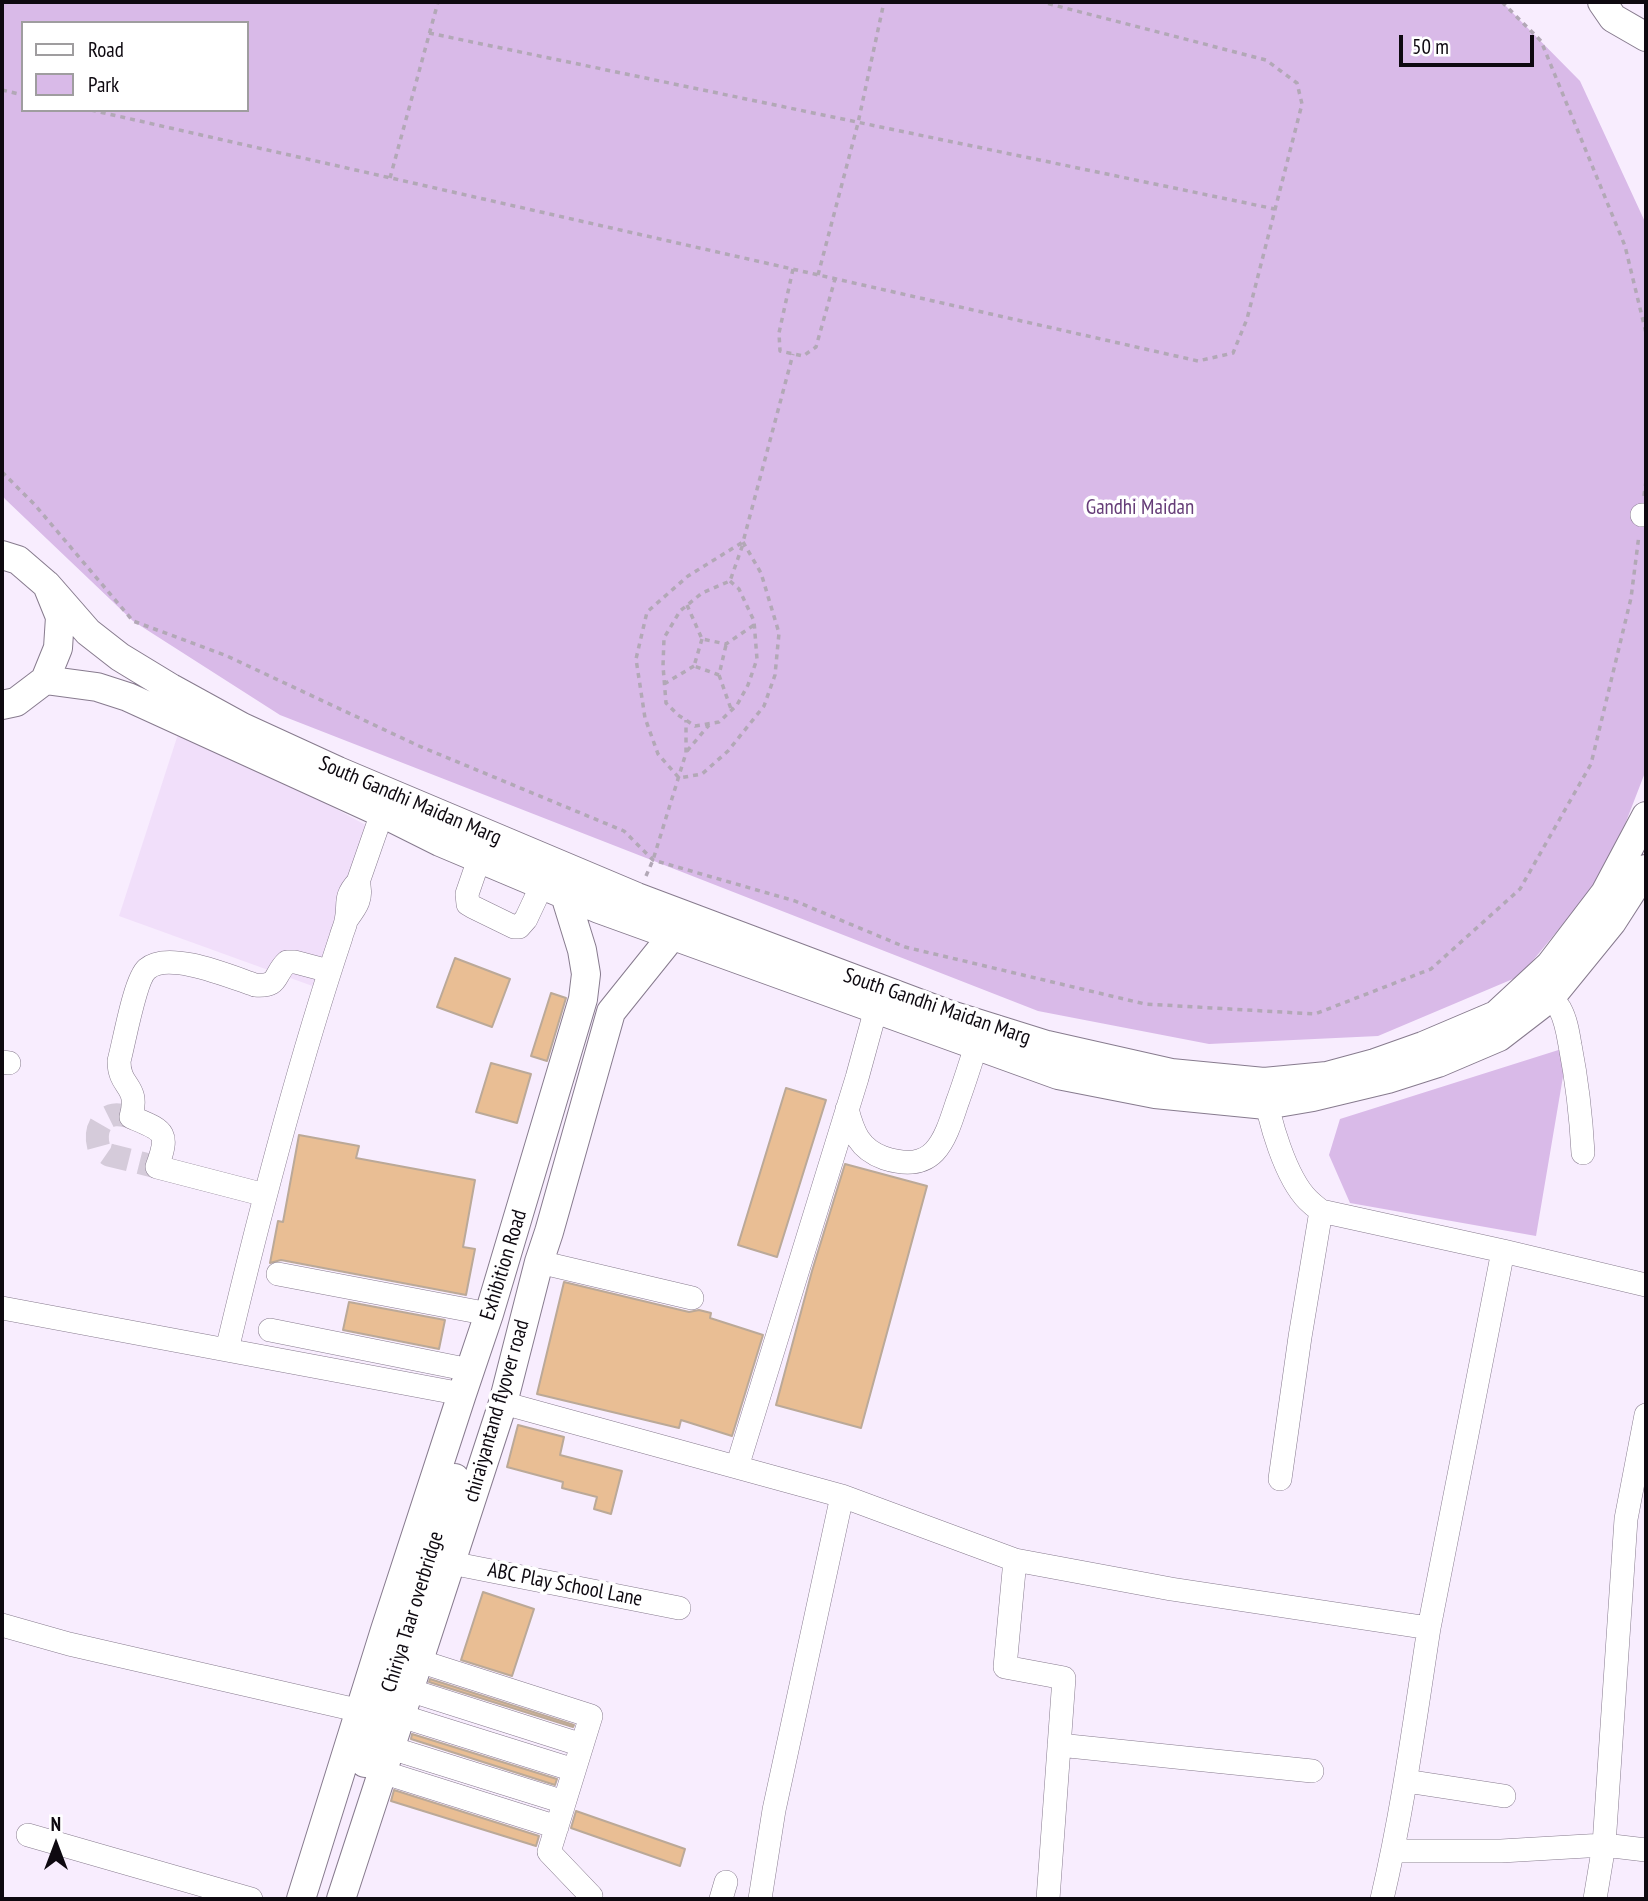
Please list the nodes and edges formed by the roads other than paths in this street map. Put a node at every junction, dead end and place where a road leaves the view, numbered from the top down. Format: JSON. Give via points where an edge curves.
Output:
{"nodes":[{"id":1,"x":1602,"y":2,"type":"edge"},
{"id":2,"x":1646,"y":41,"type":"edge"},
{"id":3,"x":7,"y":553,"type":"edge"},
{"id":4,"x":47,"y":584,"type":"junction"},
{"id":5,"x":45,"y":680,"type":"junction"},
{"id":6,"x":6,"y":706,"type":"edge"},
{"id":7,"x":382,"y":813,"type":"junction"},
{"id":8,"x":1646,"y":816,"type":"edge"},
{"id":9,"x":480,"y":859,"type":"junction"},
{"id":10,"x":1646,"y":869,"type":"edge"},
{"id":11,"x":553,"y":890,"type":"junction"},
{"id":12,"x":637,"y":897,"type":"junction"},
{"id":13,"x":672,"y":936,"type":"junction"},
{"id":14,"x":329,"y":971,"type":"junction"},
{"id":15,"x":1541,"y":990,"type":"junction"},
{"id":16,"x":879,"y":999,"type":"junction"},
{"id":17,"x":976,"y":1046,"type":"junction"},
{"id":18,"x":1265,"y":1093,"type":"junction"},
{"id":19,"x":847,"y":1109,"type":"junction"},
{"id":20,"x":1583,"y":1153,"type":"dead end"},
{"id":21,"x":265,"y":1195,"type":"junction"},
{"id":22,"x":1321,"y":1211,"type":"junction"},
{"id":23,"x":519,"y":1218,"type":"junction"},
{"id":24,"x":535,"y":1251,"type":"junction"},
{"id":25,"x":1503,"y":1251,"type":"junction"},
{"id":26,"x":278,"y":1274,"type":"dead end"},
{"id":27,"x":1646,"y":1285,"type":"edge"},
{"id":28,"x":692,"y":1298,"type":"dead end"},
{"id":29,"x":2,"y":1308,"type":"edge"},
{"id":30,"x":489,"y":1314,"type":"junction"},
{"id":31,"x":270,"y":1330,"type":"dead end"},
{"id":32,"x":227,"y":1350,"type":"junction"},
{"id":33,"x":466,"y":1382,"type":"junction"},
{"id":34,"x":503,"y":1403,"type":"junction"},
{"id":35,"x":1646,"y":1415,"type":"edge"},
{"id":36,"x":737,"y":1467,"type":"junction"},
{"id":37,"x":1280,"y":1479,"type":"dead end"},
{"id":38,"x":842,"y":1496,"type":"junction"},
{"id":39,"x":1015,"y":1560,"type":"junction"},
{"id":40,"x":451,"y":1563,"type":"junction"},
{"id":41,"x":679,"y":1608,"type":"dead end"},
{"id":42,"x":2,"y":1625,"type":"edge"},
{"id":43,"x":1429,"y":1628,"type":"junction"},
{"id":44,"x":419,"y":1661,"type":"junction"},
{"id":45,"x":405,"y":1703,"type":"junction"},
{"id":46,"x":361,"y":1711,"type":"junction"},
{"id":47,"x":582,"y":1745,"type":"junction"},
{"id":48,"x":1059,"y":1745,"type":"junction"},
{"id":49,"x":387,"y":1760,"type":"junction"},
{"id":50,"x":574,"y":1770,"type":"junction"},
{"id":51,"x":1312,"y":1771,"type":"dead end"},
{"id":52,"x":1406,"y":1781,"type":"junction"},
{"id":53,"x":1504,"y":1796,"type":"dead end"},
{"id":54,"x":564,"y":1802,"type":"junction"},
{"id":55,"x":557,"y":1827,"type":"junction"},
{"id":56,"x":28,"y":1835,"type":"dead end"},
{"id":57,"x":1604,"y":1845,"type":"junction"},
{"id":58,"x":1646,"y":1850,"type":"edge"},
{"id":59,"x":1394,"y":1851,"type":"junction"},
{"id":60,"x":251,"y":1899,"type":"edge"},
{"id":61,"x":301,"y":1899,"type":"edge"},
{"id":62,"x":322,"y":1899,"type":"edge"},
{"id":63,"x":341,"y":1899,"type":"edge"},
{"id":64,"x":590,"y":1899,"type":"edge"},
{"id":65,"x":760,"y":1899,"type":"edge"},
{"id":66,"x":1048,"y":1899,"type":"edge"},
{"id":67,"x":1382,"y":1899,"type":"edge"},
{"id":68,"x":1595,"y":1899,"type":"edge"}],
"edges":[{"from":1,"to":2,"type":"main road","via":[[1613,18]]},
{"from":3,"to":4,"type":"main road","name":"South Gandhi Maidan Marg"},
{"from":4,"to":5,"type":"main road","via":[[60,617],[58,648]]},
{"from":4,"to":12,"type":"main road","name":"South Gandhi Maidan Marg","via":[[88,632],[120,657],[242,727]]},
{"from":5,"to":6,"type":"main road"},
{"from":5,"to":7,"type":"main road","via":[[97,687],[128,697]]},
{"from":7,"to":9,"type":"main road"},
{"from":7,"to":14,"type":"street","via":[[358,882],[351,890],[347,919]]},
{"from":8,"to":15,"type":"main road","name":"South Gandhi Maidan Marg","via":[[1605,893],[1550,965]]},
{"from":9,"to":11,"type":"main road"},
{"from":9,"to":11,"type":"street","via":[[467,894],[468,904],[514,927],[523,924]]},
{"from":10,"to":15,"type":"main road","via":[[1612,922]]},
{"from":11,"to":13,"type":"main road"},
{"from":11,"to":23,"type":"main road","name":"Exhibition Road","via":[[582,950],[586,974],[583,999]]},
{"from":12,"to":13,"type":"main road"},
{"from":12,"to":16,"type":"main road","name":"South Gandhi Maidan Marg"},
{"from":13,"to":16,"type":"main road"},
{"from":13,"to":24,"type":"main road","name":"chiraiyantand flyover road","via":[[611,1012]]},
{"from":14,"to":21,"type":"street"},
{"from":14,"to":21,"type":"street","via":[[287,962],[272,984],[265,986],[170,961],[146,969],[139,982],[119,1070],[134,1094],[131,1117],[160,1130],[164,1139],[157,1167]]},
{"from":15,"to":18,"type":"main road","name":"South Gandhi Maidan Marg","via":[[1423,1046]]},
{"from":15,"to":20,"type":"street","via":[[1565,1020],[1581,1110]]},
{"from":16,"to":17,"type":"main road"},
{"from":16,"to":18,"type":"main road","name":"South Gandhi Maidan Marg","via":[[948,1014],[1048,1045]]},
{"from":16,"to":19,"type":"street"},
{"from":17,"to":18,"type":"main road","via":[[1058,1075],[1155,1094]]},
{"from":17,"to":19,"type":"street","via":[[947,1133],[936,1151],[920,1161],[900,1163],[872,1153],[853,1132]]},
{"from":18,"to":22,"type":"street","via":[[1272,1128],[1293,1178],[1307,1200]]},
{"from":19,"to":36,"type":"street"},
{"from":21,"to":32,"type":"street"},
{"from":22,"to":25,"type":"street"},
{"from":22,"to":37,"type":"street"},
{"from":23,"to":24,"type":"main road"},
{"from":23,"to":30,"type":"main road","name":"Exhibition Road"},
{"from":24,"to":28,"type":"street"},
{"from":24,"to":34,"type":"main road","name":"chiraiyantand flyover road"},
{"from":24,"to":62,"type":"main road","name":"Chiriya Taar overbridge"},
{"from":25,"to":27,"type":"street"},
{"from":25,"to":43,"type":"street"},
{"from":26,"to":30,"type":"street"},
{"from":29,"to":32,"type":"street"},
{"from":30,"to":33,"type":"main road","name":"Exhibition Road"},
{"from":31,"to":33,"type":"street"},
{"from":32,"to":33,"type":"street"},
{"from":33,"to":46,"type":"main road","name":"Exhibition Road"},
{"from":34,"to":36,"type":"street"},
{"from":34,"to":40,"type":"main road","name":"chiraiyantand flyover road"},
{"from":35,"to":57,"type":"street","via":[[1626,1519]]},
{"from":36,"to":38,"type":"street"},
{"from":38,"to":39,"type":"street"},
{"from":38,"to":65,"type":"street","via":[[774,1810]]},
{"from":39,"to":43,"type":"street"},
{"from":39,"to":48,"type":"street","via":[[1004,1667],[1064,1678]]},
{"from":40,"to":41,"type":"street","name":"ABC Play School Lane"},
{"from":40,"to":44,"type":"main road","name":"chiraiyantand flyover road"},
{"from":42,"to":46,"type":"street"},
{"from":43,"to":52,"type":"street"},
{"from":44,"to":45,"type":"main road","name":"chiraiyantand flyover road"},
{"from":44,"to":47,"type":"street","via":[[591,1716]]},
{"from":45,"to":47,"type":"street"},
{"from":45,"to":49,"type":"main road","name":"chiraiyantand flyover road"},
{"from":45,"to":50,"type":"street"},
{"from":46,"to":61,"type":"main road","name":"Exhibition Road"},
{"from":47,"to":50,"type":"street"},
{"from":48,"to":51,"type":"street"},
{"from":48,"to":66,"type":"street"},
{"from":49,"to":54,"type":"street"},
{"from":49,"to":55,"type":"street"},
{"from":49,"to":63,"type":"main road","name":"chiraiyantand flyover road"},
{"from":50,"to":54,"type":"street"},
{"from":52,"to":53,"type":"street"},
{"from":52,"to":59,"type":"street"},
{"from":54,"to":55,"type":"street"},
{"from":55,"to":64,"type":"street","via":[[549,1852]]},
{"from":56,"to":60,"type":"street"},
{"from":57,"to":58,"type":"street"},
{"from":57,"to":59,"type":"street"},
{"from":57,"to":68,"type":"street"},
{"from":59,"to":67,"type":"street"}]}
